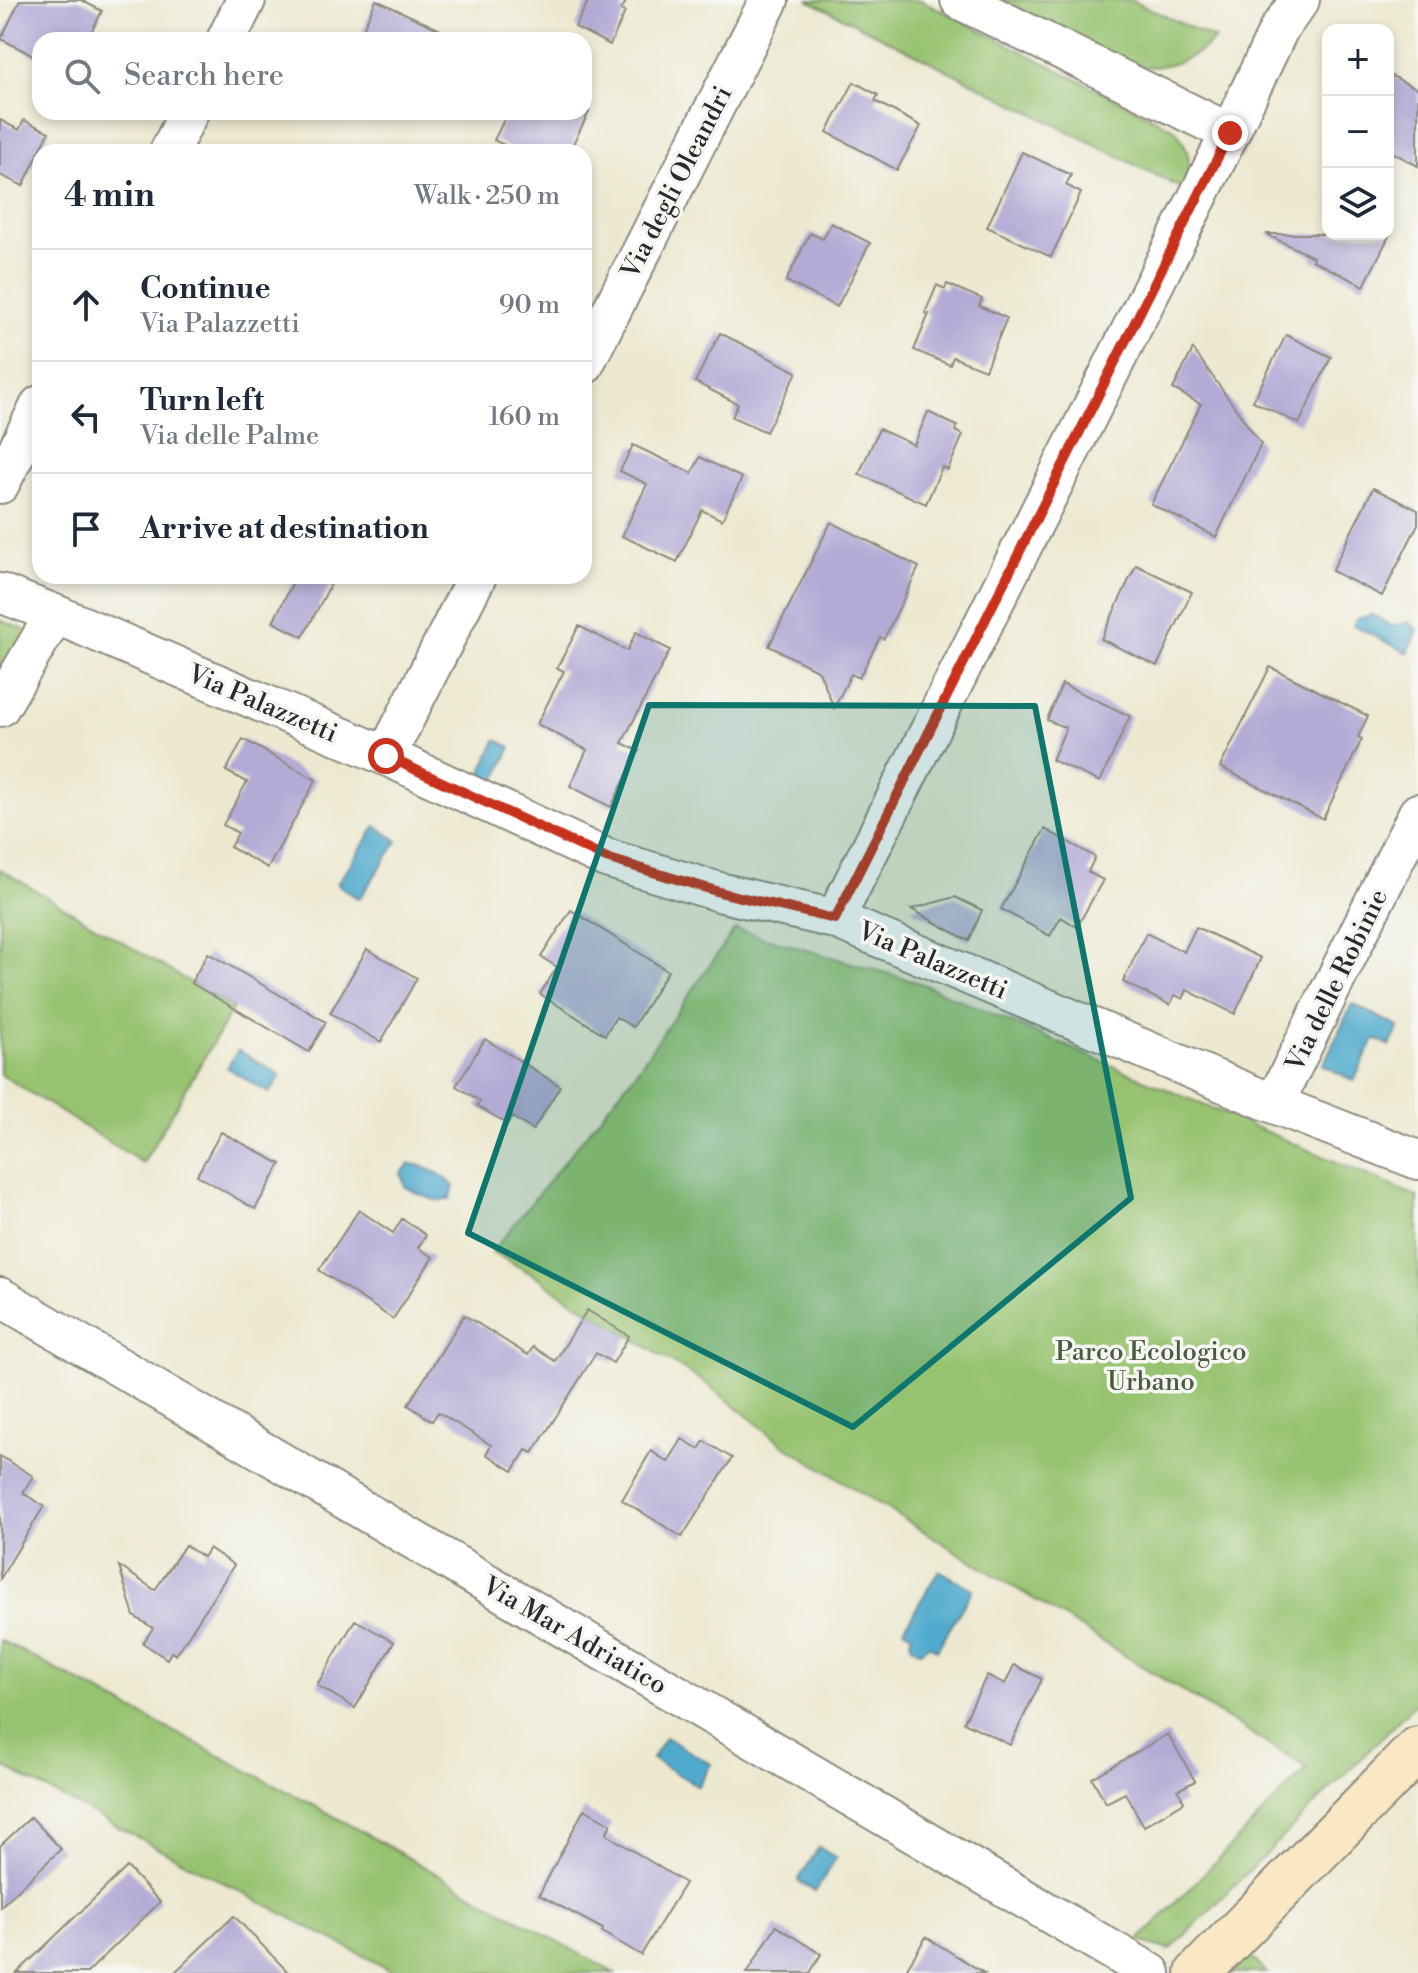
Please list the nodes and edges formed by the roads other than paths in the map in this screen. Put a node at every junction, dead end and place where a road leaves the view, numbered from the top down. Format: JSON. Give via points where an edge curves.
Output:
{"nodes":[{"id":1,"x":246,"y":0,"type":"edge"},
{"id":2,"x":769,"y":0,"type":"edge"},
{"id":3,"x":960,"y":0,"type":"edge"},
{"id":4,"x":1300,"y":0,"type":"edge"},
{"id":5,"x":230,"y":32,"type":"edge"},
{"id":6,"x":185,"y":120,"type":"edge"},
{"id":7,"x":1230,"y":133,"type":"junction"},
{"id":8,"x":173,"y":144,"type":"edge"},
{"id":9,"x":592,"y":349,"type":"edge"},
{"id":10,"x":32,"y":421,"type":"edge"},
{"id":11,"x":0,"y":484,"type":"edge"},
{"id":12,"x":473,"y":584,"type":"edge"},
{"id":13,"x":0,"y":593,"type":"edge"},
{"id":14,"x":55,"y":614,"type":"junction"},
{"id":15,"x":0,"y":707,"type":"edge"},
{"id":16,"x":386,"y":756,"type":"junction"},
{"id":17,"x":1418,"y":813,"type":"edge"},
{"id":18,"x":835,"y":919,"type":"junction"},
{"id":19,"x":1274,"y":1104,"type":"junction"},
{"id":20,"x":1418,"y":1160,"type":"edge"},
{"id":21,"x":0,"y":1297,"type":"edge"},
{"id":22,"x":1418,"y":1749,"type":"edge"},
{"id":23,"x":1151,"y":1973,"type":"edge"},
{"id":24,"x":1198,"y":1973,"type":"edge"}],
"edges":[{"from":1,"to":5,"type":"street"},
{"from":2,"to":9,"type":"street","name":"Via degli Oleandri"},
{"from":3,"to":7,"type":"street"},
{"from":4,"to":7,"type":"street","via":[[1279,29]]},
{"from":6,"to":8,"type":"street"},
{"from":7,"to":18,"type":"street"},
{"from":10,"to":11,"type":"street"},
{"from":12,"to":16,"type":"street"},
{"from":13,"to":14,"type":"street","name":"Via Palazzetti"},
{"from":14,"to":15,"type":"street"},
{"from":14,"to":16,"type":"street","name":"Via Palazzetti"},
{"from":16,"to":18,"type":"street","name":"Via Palazzetti","via":[[606,858]]},
{"from":17,"to":19,"type":"street","name":"Via delle Robinie"},
{"from":18,"to":19,"type":"street","name":"Via Palazzetti"},
{"from":19,"to":20,"type":"street","name":"Via Palazzetti"},
{"from":21,"to":23,"type":"street","name":"Via Mar Adriatico"},
{"from":22,"to":24,"type":"main road"}]}
